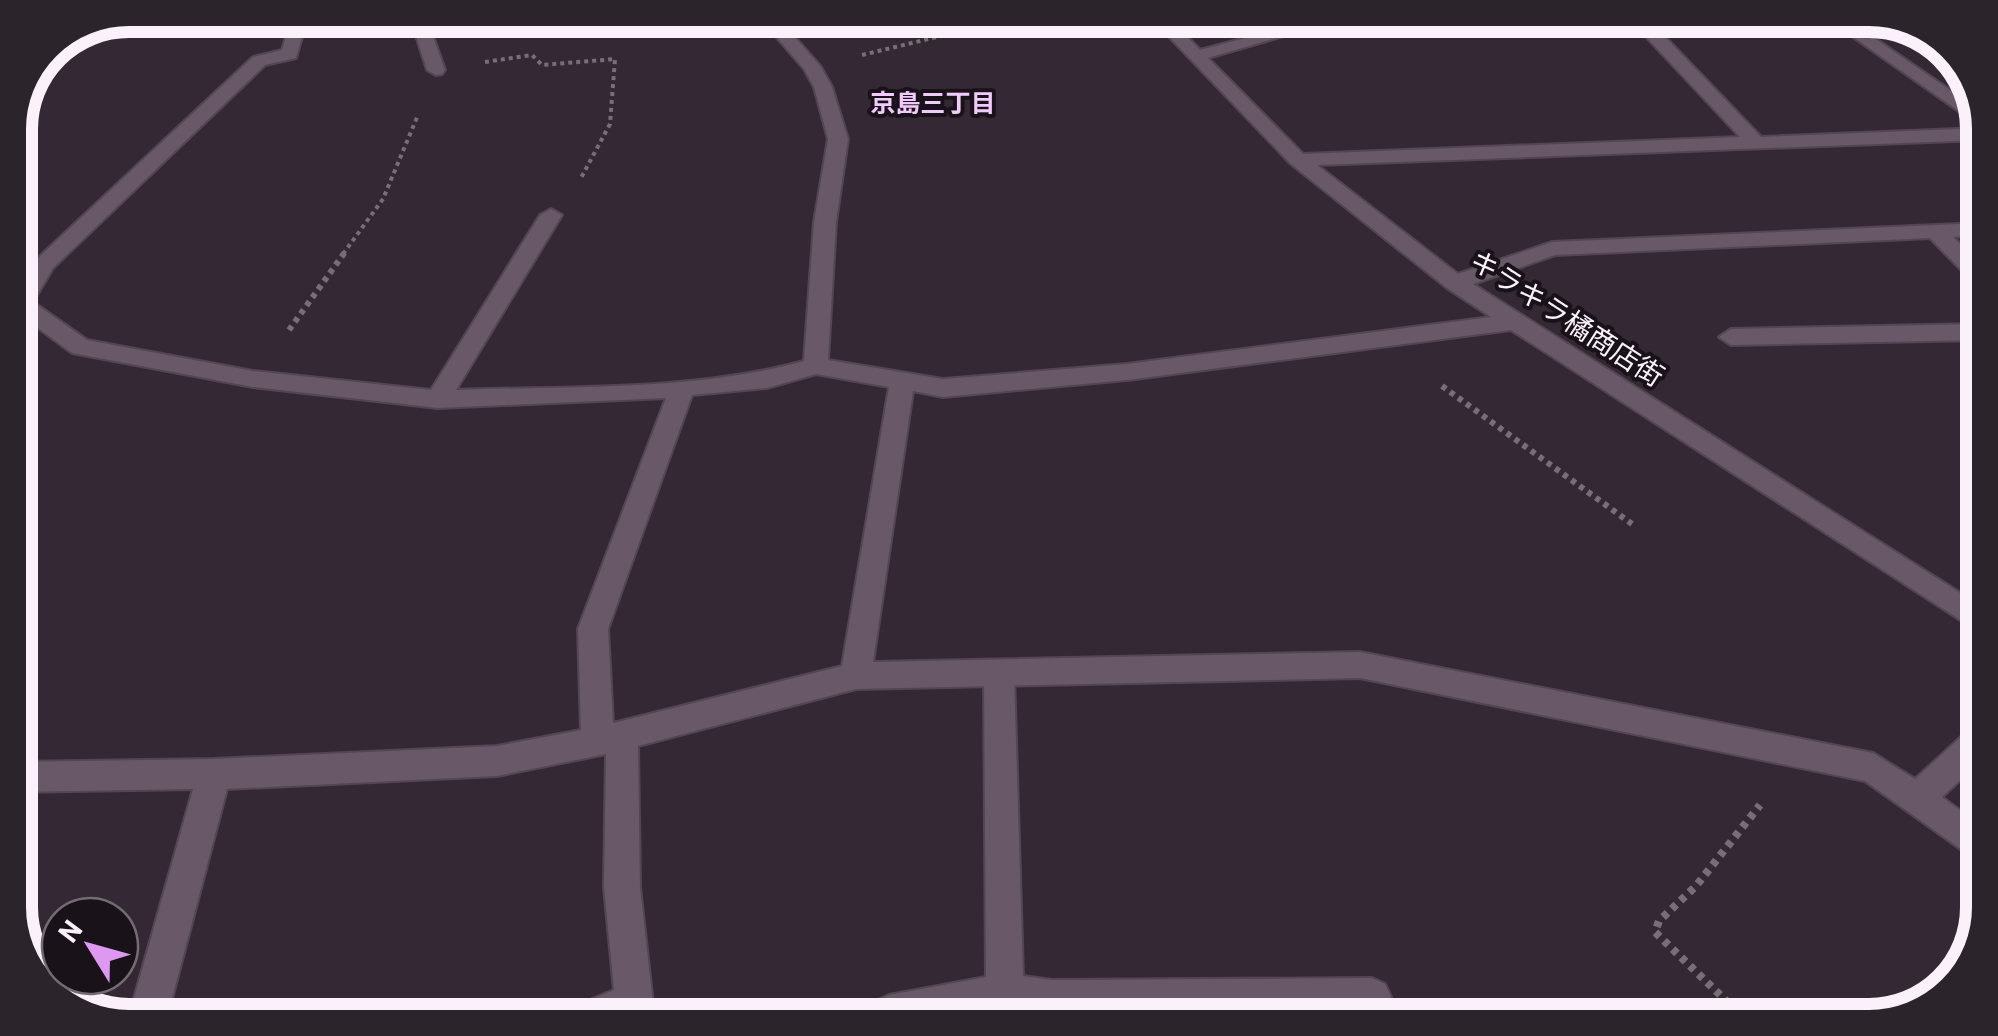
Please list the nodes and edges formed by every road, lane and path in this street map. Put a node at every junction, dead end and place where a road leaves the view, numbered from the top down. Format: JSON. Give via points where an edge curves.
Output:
{"nodes":[{"id":1,"x":296,"y":32,"type":"edge"},
{"id":2,"x":423,"y":32,"type":"edge"},
{"id":3,"x":781,"y":32,"type":"edge"},
{"id":4,"x":957,"y":32,"type":"edge"},
{"id":5,"x":1173,"y":32,"type":"edge"},
{"id":6,"x":1286,"y":32,"type":"edge"},
{"id":7,"x":1660,"y":32,"type":"edge"},
{"id":8,"x":1856,"y":32,"type":"edge"},
{"id":9,"x":1196,"y":56,"type":"junction"},
{"id":10,"x":812,"y":67,"type":"junction"},
{"id":11,"x":436,"y":70,"type":"junction"},
{"id":12,"x":1963,"y":108,"type":"edge"},
{"id":13,"x":1965,"y":135,"type":"edge"},
{"id":14,"x":1755,"y":142,"type":"junction"},
{"id":15,"x":1298,"y":160,"type":"junction"},
{"id":16,"x":551,"y":215,"type":"joint"},
{"id":17,"x":1965,"y":229,"type":"edge"},
{"id":18,"x":1934,"y":230,"type":"junction"},
{"id":19,"x":1965,"y":262,"type":"edge"},
{"id":20,"x":33,"y":282,"type":"edge"},
{"id":21,"x":1454,"y":283,"type":"junction"},
{"id":22,"x":33,"y":316,"type":"edge"},
{"id":23,"x":1518,"y":321,"type":"junction"},
{"id":24,"x":1965,"y":332,"type":"edge"},
{"id":25,"x":1732,"y":337,"type":"dead end"},
{"id":26,"x":1376,"y":338,"type":"junction"},
{"id":27,"x":816,"y":366,"type":"junction"},
{"id":28,"x":254,"y":379,"type":"junction"},
{"id":29,"x":902,"y":384,"type":"junction"},
{"id":30,"x":682,"y":388,"type":"junction"},
{"id":31,"x":438,"y":399,"type":"junction"},
{"id":32,"x":1632,"y":524,"type":"dead end"},
{"id":33,"x":1966,"y":611,"type":"edge"},
{"id":34,"x":998,"y":674,"type":"junction"},
{"id":35,"x":856,"y":676,"type":"junction"},
{"id":36,"x":610,"y":739,"type":"junction"},
{"id":37,"x":1801,"y":753,"type":"junction"},
{"id":38,"x":1966,"y":753,"type":"edge"},
{"id":39,"x":214,"y":774,"type":"junction"},
{"id":40,"x":33,"y":777,"type":"edge"},
{"id":41,"x":1917,"y":799,"type":"junction"},
{"id":42,"x":1966,"y":836,"type":"edge"},
{"id":43,"x":1005,"y":992,"type":"junction"},
{"id":44,"x":1372,"y":997,"type":"dead end"},
{"id":45,"x":152,"y":1004,"type":"edge"},
{"id":46,"x":624,"y":1004,"type":"edge"},
{"id":47,"x":942,"y":1004,"type":"edge"},
{"id":48,"x":1047,"y":1004,"type":"edge"},
{"id":49,"x":1152,"y":1004,"type":"edge"},
{"id":50,"x":1729,"y":1004,"type":"edge"}],
"edges":[{"from":1,"to":20,"type":"street","via":[[290,54],[259,61]]},
{"from":2,"to":11,"type":"street"},
{"from":3,"to":10,"type":"street"},
{"from":4,"to":10,"type":"path"},
{"from":5,"to":9,"type":"street","name":"キラキラ橘商店街"},
{"from":6,"to":9,"type":"street"},
{"from":7,"to":14,"type":"street","via":[[1654,36]]},
{"from":8,"to":12,"type":"street"},
{"from":9,"to":15,"type":"street","name":"キラキラ橘商店街"},
{"from":10,"to":27,"type":"street","via":[[838,140],[824,222]]},
{"from":11,"to":16,"type":"path","via":[[532,55],[542,66],[615,58],[610,124],[562,212]]},
{"from":11,"to":28,"type":"path","via":[[383,199]]},
{"from":13,"to":14,"type":"street"},
{"from":14,"to":15,"type":"street"},
{"from":15,"to":21,"type":"street","name":"キラキラ橘商店街"},
{"from":16,"to":31,"type":"street"},
{"from":17,"to":18,"type":"street"},
{"from":18,"to":19,"type":"street"},
{"from":18,"to":21,"type":"street","via":[[1552,248]]},
{"from":21,"to":23,"type":"street","name":"キラキラ橘商店街"},
{"from":22,"to":28,"type":"street","via":[[80,347]]},
{"from":23,"to":26,"type":"street"},
{"from":23,"to":33,"type":"street","name":"キラキラ橘商店街"},
{"from":24,"to":25,"type":"street"},
{"from":26,"to":29,"type":"street","via":[[1108,374],[943,388]]},
{"from":26,"to":32,"type":"path"},
{"from":27,"to":29,"type":"street"},
{"from":27,"to":30,"type":"street","via":[[766,380]]},
{"from":28,"to":31,"type":"street"},
{"from":29,"to":35,"type":"street"},
{"from":30,"to":31,"type":"street"},
{"from":30,"to":36,"type":"street","via":[[593,629]]},
{"from":34,"to":35,"type":"street"},
{"from":34,"to":37,"type":"street","via":[[1360,665]]},
{"from":34,"to":43,"type":"street"},
{"from":35,"to":36,"type":"street"},
{"from":36,"to":39,"type":"street","via":[[497,761]]},
{"from":36,"to":46,"type":"street"},
{"from":37,"to":41,"type":"street","via":[[1873,768]]},
{"from":37,"to":50,"type":"path","via":[[1655,932]]},
{"from":38,"to":41,"type":"street"},
{"from":39,"to":40,"type":"street"},
{"from":39,"to":45,"type":"street"},
{"from":41,"to":42,"type":"street"},
{"from":43,"to":47,"type":"street"},
{"from":43,"to":48,"type":"street"},
{"from":44,"to":49,"type":"street"}]}
